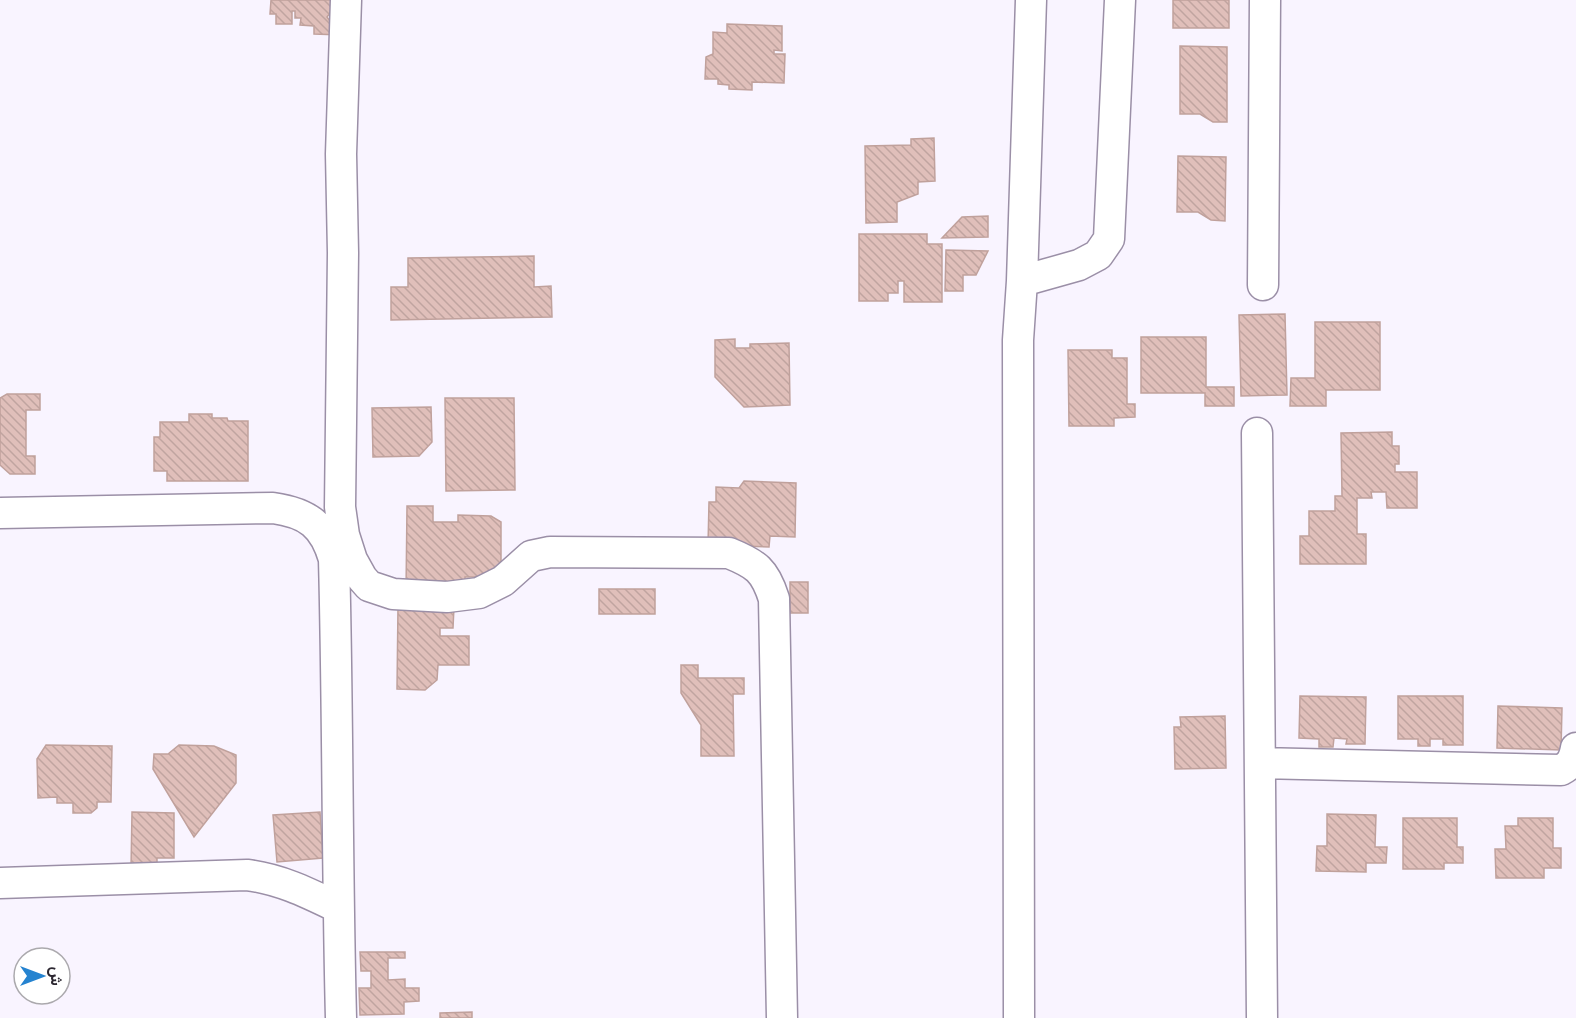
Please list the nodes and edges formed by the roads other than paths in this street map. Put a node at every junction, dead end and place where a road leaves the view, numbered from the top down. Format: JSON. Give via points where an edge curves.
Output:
{"nodes":[{"id":1,"x":346,"y":0,"type":"edge"},
{"id":2,"x":1031,"y":0,"type":"edge"},
{"id":3,"x":1120,"y":0,"type":"edge"},
{"id":4,"x":1265,"y":0,"type":"edge"},
{"id":5,"x":1022,"y":281,"type":"junction"},
{"id":6,"x":1263,"y":285,"type":"dead end"},
{"id":7,"x":1257,"y":433,"type":"dead end"},
{"id":8,"x":0,"y":513,"type":"edge"},
{"id":9,"x":1576,"y":748,"type":"edge"},
{"id":10,"x":1262,"y":763,"type":"junction"},
{"id":11,"x":0,"y":883,"type":"edge"},
{"id":12,"x":338,"y":907,"type":"junction"},
{"id":13,"x":341,"y":1018,"type":"edge"},
{"id":14,"x":782,"y":1018,"type":"edge"},
{"id":15,"x":1018,"y":1018,"type":"edge"},
{"id":16,"x":1262,"y":1018,"type":"edge"}],
"edges":[{"from":1,"to":14,"type":"street","via":[[339,488],[344,535],[352,560],[369,586],[381,591],[447,597],[479,593],[503,582],[531,556],[550,552],[729,553],[758,568],[768,580],[774,599]]},
{"from":2,"to":5,"type":"street"},
{"from":3,"to":5,"type":"street","via":[[1109,239],[1098,255]]},
{"from":4,"to":6,"type":"street"},
{"from":5,"to":15,"type":"street","via":[[1018,340]]},
{"from":7,"to":10,"type":"street"},
{"from":8,"to":12,"type":"street","via":[[273,508],[295,511],[321,530],[334,559]]},
{"from":9,"to":10,"type":"street","via":[[1569,766],[1561,770]]},
{"from":10,"to":16,"type":"street"},
{"from":11,"to":12,"type":"street","via":[[247,875],[284,883]]},
{"from":12,"to":13,"type":"street"}]}
